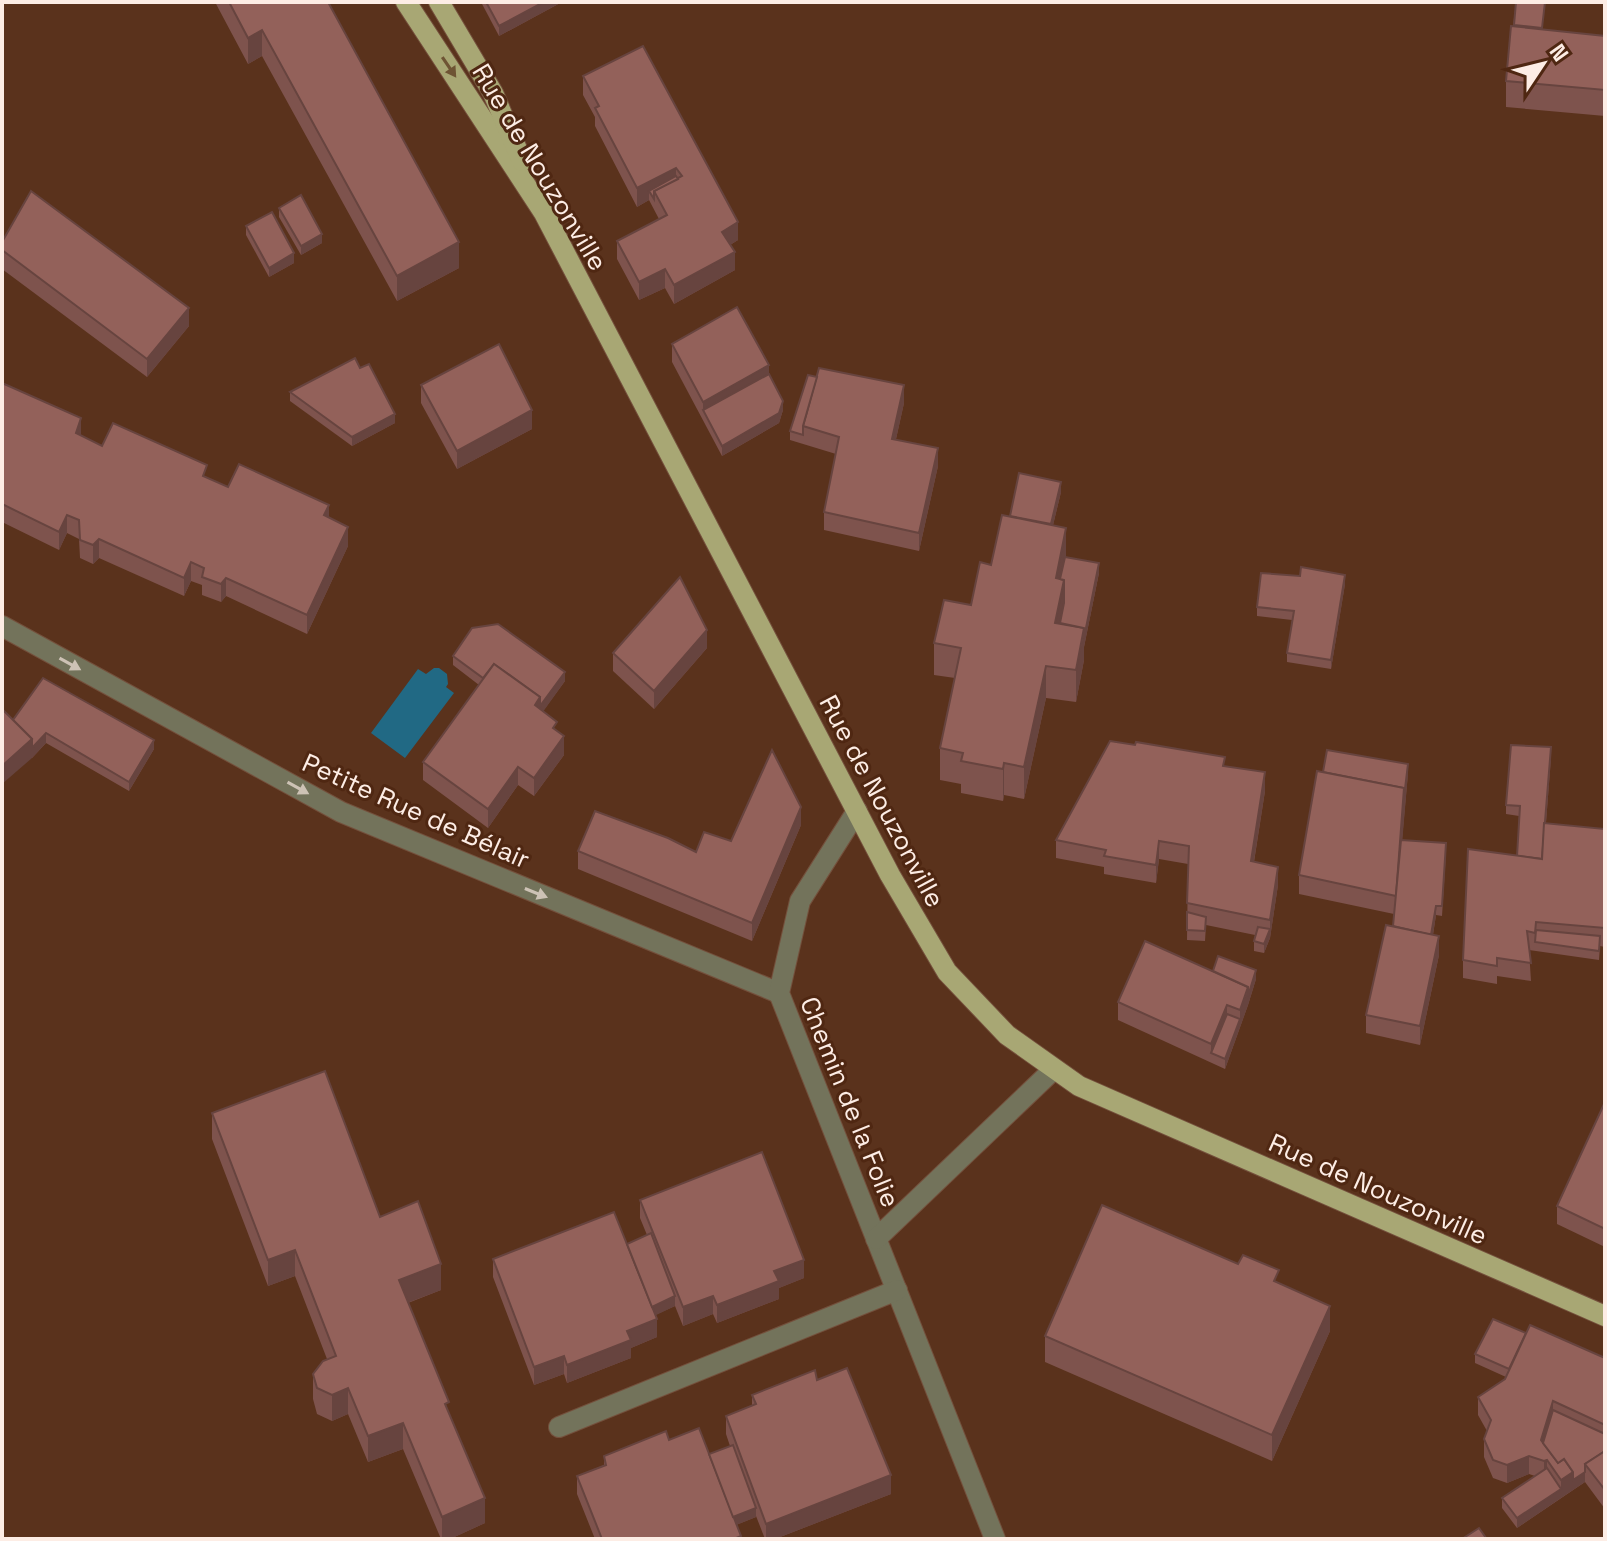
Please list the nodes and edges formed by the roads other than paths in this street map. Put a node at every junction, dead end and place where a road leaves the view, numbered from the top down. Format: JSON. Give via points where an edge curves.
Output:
{"nodes":[{"id":1,"x":406,"y":2,"type":"edge"},
{"id":2,"x":439,"y":2,"type":"edge"},
{"id":3,"x":544,"y":213,"type":"junction"},
{"id":4,"x":2,"y":626,"type":"edge"},
{"id":5,"x":857,"y":811,"type":"junction"},
{"id":6,"x":779,"y":993,"type":"junction"},
{"id":7,"x":1054,"y":1069,"type":"junction"},
{"id":8,"x":876,"y":1239,"type":"junction"},
{"id":9,"x":897,"y":1290,"type":"junction"},
{"id":10,"x":1605,"y":1316,"type":"edge"},
{"id":11,"x":559,"y":1427,"type":"dead end"},
{"id":12,"x":995,"y":1539,"type":"edge"}],
"edges":[{"from":1,"to":3,"type":"main road","name":"Rue de Nouzonville","one_way":true},
{"from":2,"to":3,"type":"main road","via":[[493,93]]},
{"from":3,"to":5,"type":"main road","name":"Rue de Nouzonville"},
{"from":4,"to":6,"type":"street","name":"Petite Rue de Bélair","one_way":true,"via":[[341,812]]},
{"from":5,"to":6,"type":"street","name":"Chemin de la Folie","via":[[800,901]]},
{"from":5,"to":7,"type":"main road","name":"Rue de Nouzonville","via":[[947,972],[1007,1035]]},
{"from":6,"to":8,"type":"street","name":"Chemin de la Folie"},
{"from":7,"to":8,"type":"street","name":"Chemin de la Folie"},
{"from":7,"to":10,"type":"main road","name":"Rue de Nouzonville","via":[[1079,1086]]},
{"from":8,"to":9,"type":"street","name":"Chemin de la Folie"},
{"from":9,"to":11,"type":"street"},
{"from":9,"to":12,"type":"street","name":"Chemin de la Folie"}]}
